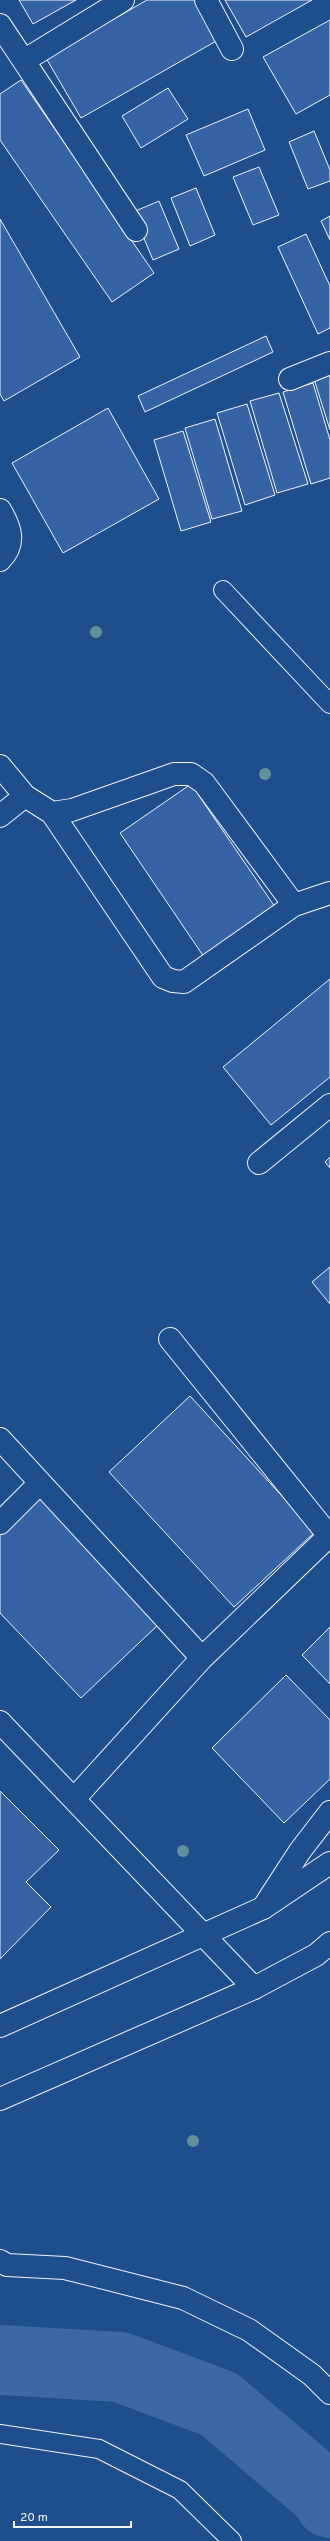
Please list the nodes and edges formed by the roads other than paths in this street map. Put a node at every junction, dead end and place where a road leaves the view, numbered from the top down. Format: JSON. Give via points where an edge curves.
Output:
{"nodes":[{"id":1,"x":123,"y":0,"type":"edge"},
{"id":2,"x":206,"y":0,"type":"edge"},
{"id":3,"x":0,"y":25,"type":"edge"},
{"id":4,"x":232,"y":49,"type":"dead end"},
{"id":5,"x":25,"y":60,"type":"junction"},
{"id":6,"x":136,"y":230,"type":"dead end"},
{"id":7,"x":330,"y":363,"type":"edge"},
{"id":8,"x":290,"y":379,"type":"dead end"},
{"id":9,"x":0,"y":510,"type":"edge"},
{"id":10,"x":0,"y":560,"type":"edge"},
{"id":11,"x":223,"y":590,"type":"dead end"},
{"id":12,"x":330,"y":704,"type":"edge"},
{"id":13,"x":0,"y":766,"type":"edge"},
{"id":14,"x":25,"y":796,"type":"junction"},
{"id":15,"x":52,"y":813,"type":"junction"},
{"id":16,"x":0,"y":816,"type":"edge"},
{"id":17,"x":330,"y":893,"type":"edge"},
{"id":18,"x":294,"y":905,"type":"junction"},
{"id":19,"x":330,"y":1105,"type":"edge"},
{"id":20,"x":259,"y":1163,"type":"dead end"},
{"id":21,"x":170,"y":1339,"type":"dead end"},
{"id":22,"x":0,"y":1439,"type":"edge"},
{"id":23,"x":40,"y":1483,"type":"junction"},
{"id":24,"x":0,"y":1523,"type":"edge"},
{"id":25,"x":329,"y":1537,"type":"edge"},
{"id":26,"x":202,"y":1658,"type":"junction"},
{"id":27,"x":0,"y":1722,"type":"edge"},
{"id":28,"x":74,"y":1798,"type":"junction"},
{"id":29,"x":330,"y":1812,"type":"edge"},
{"id":30,"x":330,"y":1863,"type":"edge"},
{"id":31,"x":263,"y":1908,"type":"junction"},
{"id":32,"x":204,"y":1934,"type":"junction"},
{"id":33,"x":326,"y":1953,"type":"edge"},
{"id":34,"x":254,"y":1988,"type":"junction"},
{"id":35,"x":0,"y":2026,"type":"edge"},
{"id":36,"x":0,"y":2099,"type":"edge"},
{"id":37,"x":0,"y":2261,"type":"edge"},
{"id":38,"x":330,"y":2393,"type":"edge"},
{"id":39,"x":0,"y":2434,"type":"edge"},
{"id":40,"x":232,"y":2541,"type":"edge"}],
"edges":[{"from":1,"to":5,"type":"street"},
{"from":2,"to":4,"type":"street"},
{"from":3,"to":5,"type":"street"},
{"from":5,"to":6,"type":"street"},
{"from":7,"to":8,"type":"street"},
{"from":9,"to":10,"type":"street","via":[[9,525],[11,539],[10,548]]},
{"from":11,"to":12,"type":"lane"},
{"from":13,"to":14,"type":"street"},
{"from":14,"to":15,"type":"street"},
{"from":14,"to":16,"type":"street"},
{"from":15,"to":18,"type":"street","via":[[72,810],[174,774],[191,774],[204,783]]},
{"from":15,"to":18,"type":"street","via":[[163,977],[173,981],[184,982]]},
{"from":17,"to":18,"type":"street"},
{"from":19,"to":20,"type":"street"},
{"from":21,"to":25,"type":"street"},
{"from":22,"to":23,"type":"street"},
{"from":23,"to":24,"type":"street"},
{"from":23,"to":26,"type":"street"},
{"from":25,"to":26,"type":"street"},
{"from":26,"to":28,"type":"street"},
{"from":27,"to":28,"type":"street"},
{"from":28,"to":32,"type":"street"},
{"from":29,"to":31,"type":"street","via":[[300,1851]]},
{"from":30,"to":31,"type":"street"},
{"from":31,"to":32,"type":"street"},
{"from":32,"to":34,"type":"street"},
{"from":32,"to":35,"type":"street"},
{"from":33,"to":34,"type":"street"},
{"from":34,"to":36,"type":"street"},
{"from":37,"to":38,"type":"street","via":[[7,2265],[65,2268],[183,2298],[249,2330],[312,2375]]},
{"from":39,"to":40,"type":"lane","via":[[99,2449],[180,2490]]}]}
